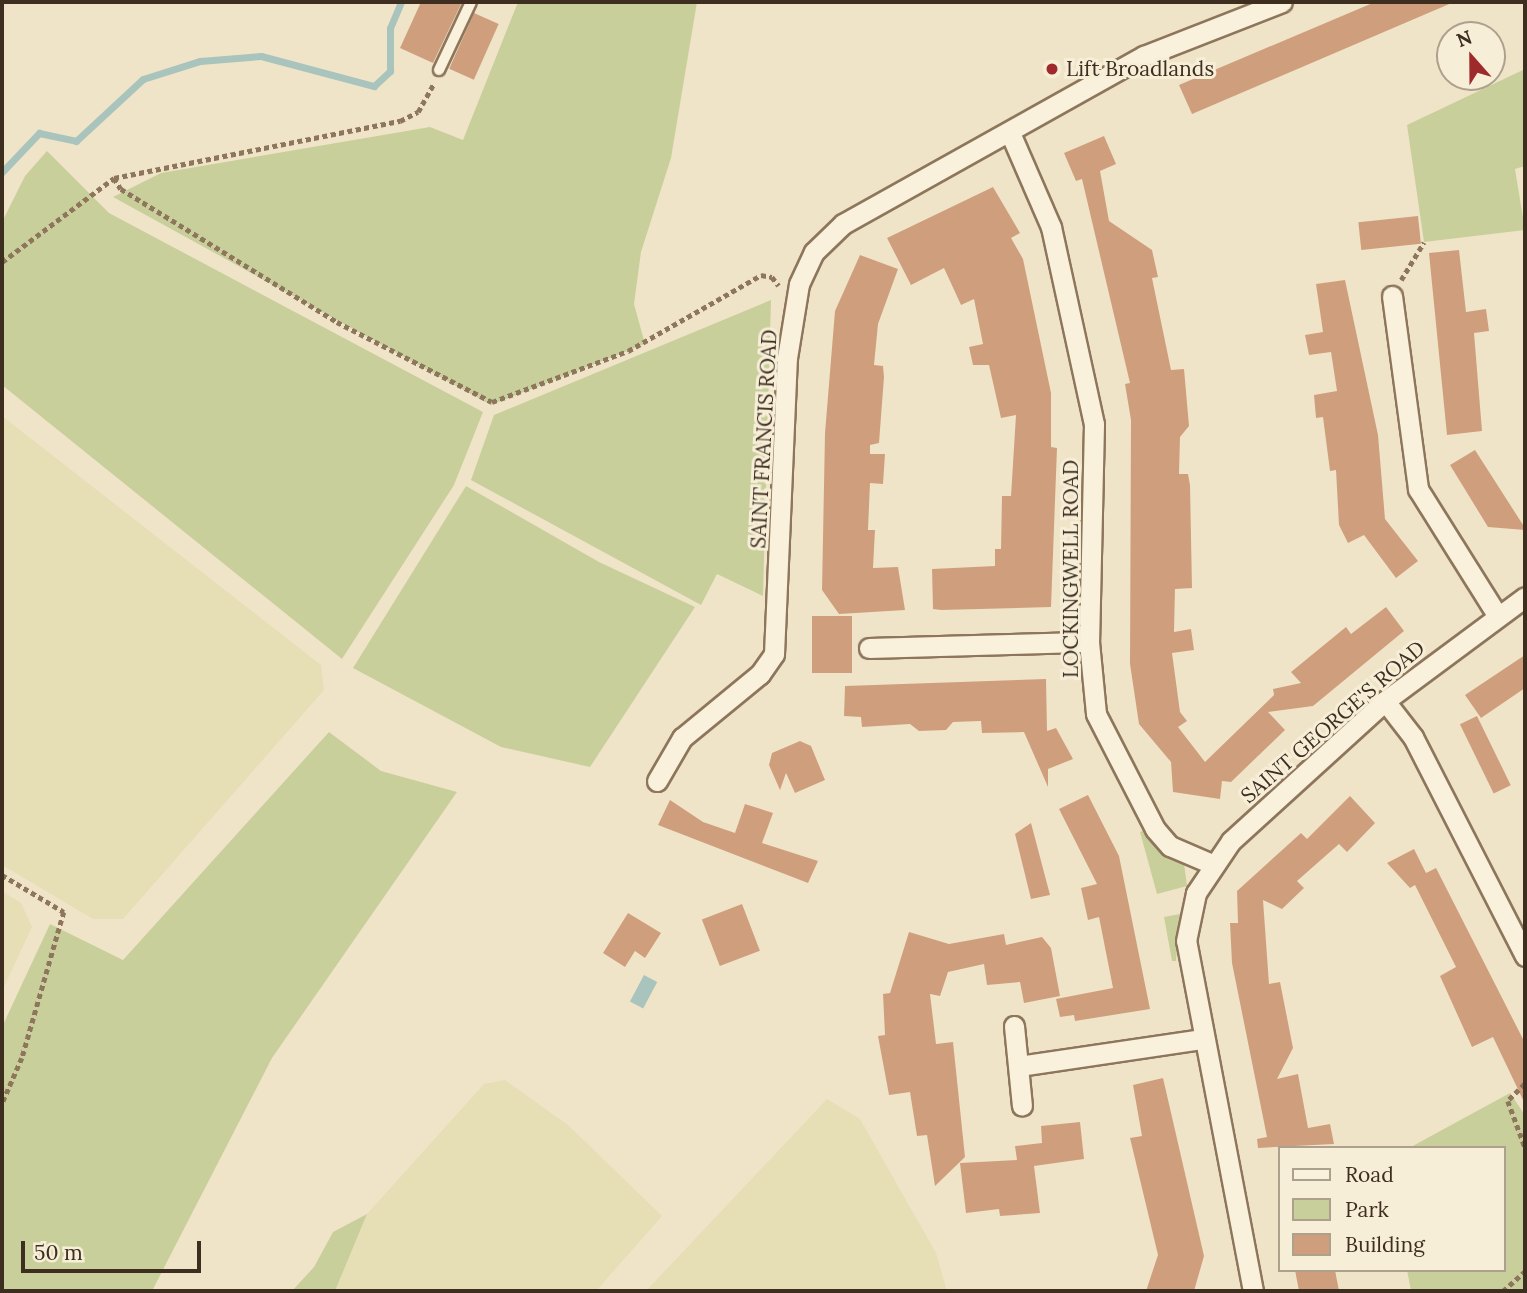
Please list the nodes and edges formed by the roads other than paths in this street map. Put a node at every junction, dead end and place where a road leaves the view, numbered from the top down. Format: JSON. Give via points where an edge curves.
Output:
{"nodes":[{"id":1,"x":471,"y":2,"type":"edge"},
{"id":2,"x":1282,"y":2,"type":"edge"},
{"id":3,"x":439,"y":69,"type":"road end"},
{"id":4,"x":1011,"y":135,"type":"junction"},
{"id":5,"x":1392,"y":296,"type":"road end"},
{"id":6,"x":1525,"y":597,"type":"edge"},
{"id":7,"x":1497,"y":615,"type":"junction"},
{"id":8,"x":1089,"y":642,"type":"junction"},
{"id":9,"x":869,"y":648,"type":"dead end"},
{"id":10,"x":1385,"y":701,"type":"junction"},
{"id":11,"x":657,"y":781,"type":"dead end"},
{"id":12,"x":1212,"y":864,"type":"junction"},
{"id":13,"x":1525,"y":956,"type":"edge"},
{"id":14,"x":1014,"y":1026,"type":"dead end"},
{"id":15,"x":1201,"y":1039,"type":"junction"},
{"id":16,"x":1019,"y":1066,"type":"junction"},
{"id":17,"x":1022,"y":1107,"type":"dead end"},
{"id":18,"x":1253,"y":1291,"type":"edge"}],
"edges":[{"from":1,"to":3,"type":"lane"},
{"from":2,"to":4,"type":"street","name":"SAINT FRANCIS ROAD","via":[[1144,56]]},
{"from":4,"to":8,"type":"street","name":"LOCKINGWELL ROAD","via":[[1051,228],[1094,424]]},
{"from":4,"to":11,"type":"street","name":"SAINT FRANCIS ROAD","via":[[843,225],[814,252],[799,284],[788,358],[774,654],[760,674],[681,738]]},
{"from":5,"to":7,"type":"street","via":[[1418,489]]},
{"from":6,"to":7,"type":"street","name":"SAINT GEORGE'S ROAD"},
{"from":7,"to":10,"type":"street","name":"SAINT GEORGE'S ROAD"},
{"from":8,"to":9,"type":"street"},
{"from":8,"to":12,"type":"street","name":"LOCKINGWELL ROAD","via":[[1096,715],[1141,807],[1170,846]]},
{"from":10,"to":12,"type":"street","name":"SAINT GEORGE'S ROAD"},
{"from":10,"to":13,"type":"street","via":[[1413,737]]},
{"from":12,"to":15,"type":"street","via":[[1196,893],[1186,940]]},
{"from":14,"to":16,"type":"street"},
{"from":15,"to":16,"type":"street"},
{"from":15,"to":18,"type":"street"},
{"from":16,"to":17,"type":"street"}]}
